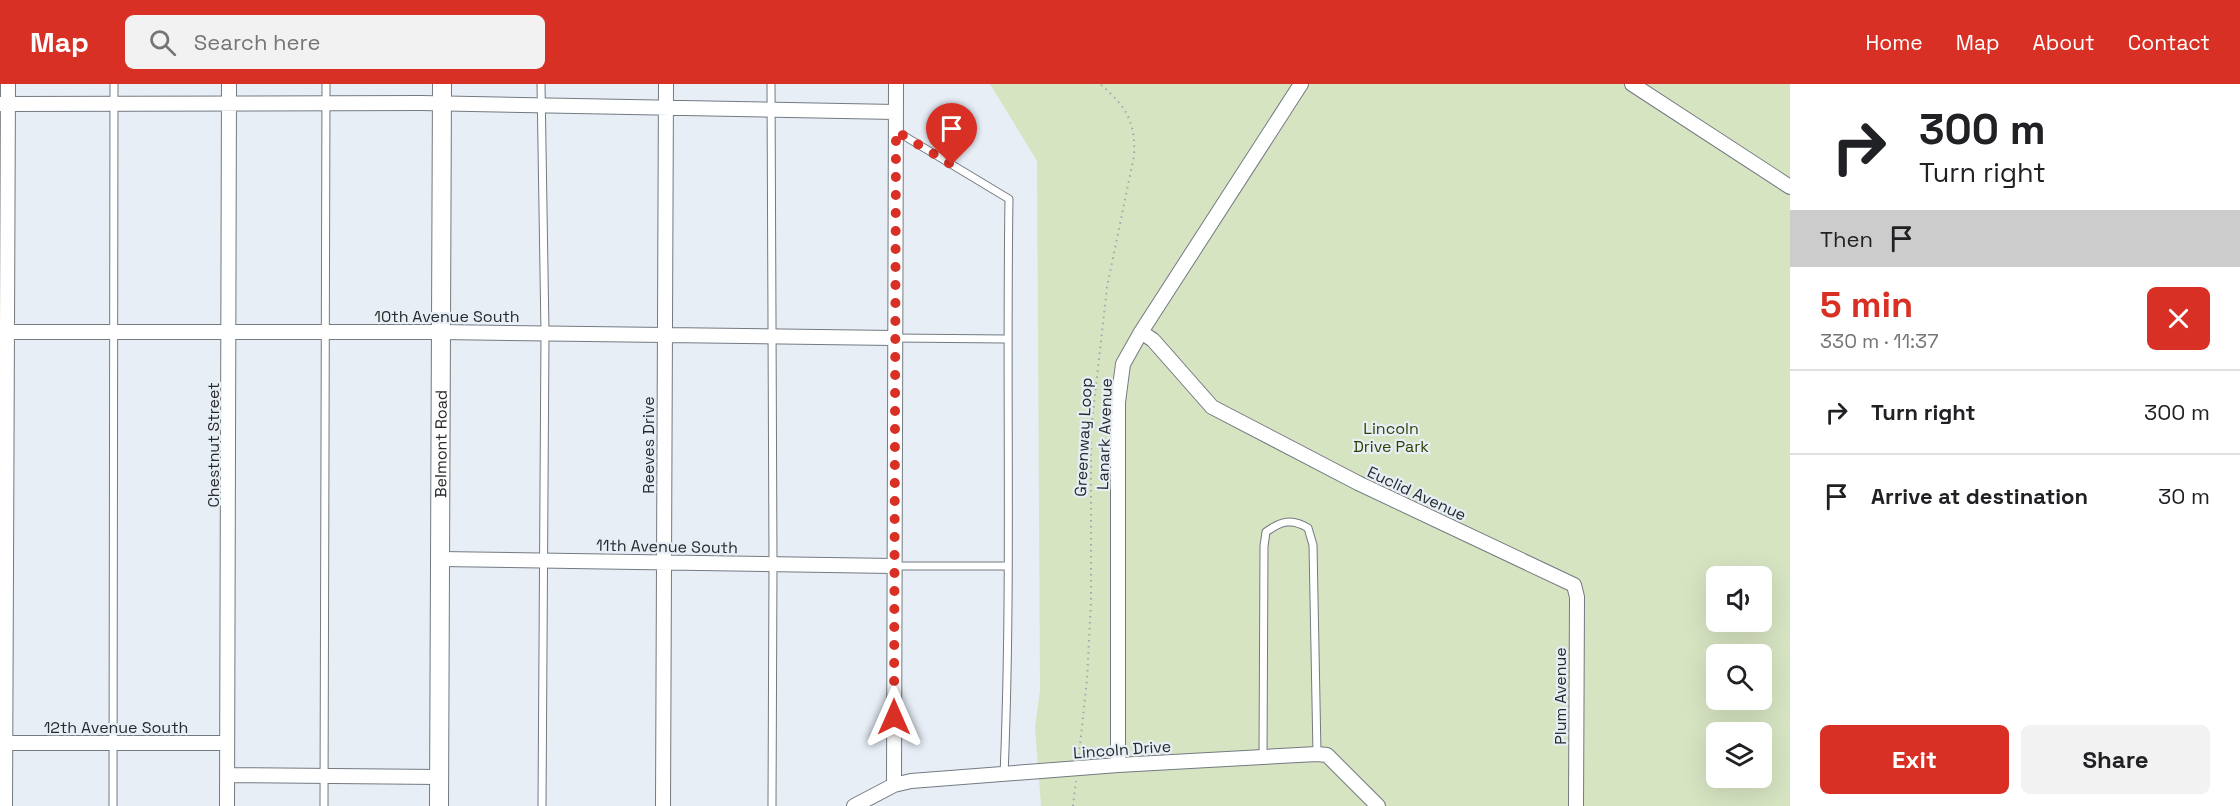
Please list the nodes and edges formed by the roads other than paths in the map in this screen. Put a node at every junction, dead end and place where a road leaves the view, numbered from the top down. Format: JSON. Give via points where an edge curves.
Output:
{"nodes":[{"id":1,"x":8,"y":84,"type":"edge"},
{"id":2,"x":114,"y":84,"type":"edge"},
{"id":3,"x":230,"y":84,"type":"edge"},
{"id":4,"x":326,"y":84,"type":"edge"},
{"id":5,"x":442,"y":84,"type":"edge"},
{"id":6,"x":541,"y":84,"type":"edge"},
{"id":7,"x":666,"y":84,"type":"edge"},
{"id":8,"x":771,"y":84,"type":"edge"},
{"id":9,"x":896,"y":84,"type":"edge"},
{"id":10,"x":1301,"y":84,"type":"edge"},
{"id":11,"x":1632,"y":84,"type":"edge"},
{"id":12,"x":230,"y":102,"type":"junction"},
{"id":13,"x":326,"y":103,"type":"junction"},
{"id":14,"x":4,"y":104,"type":"edge"},
{"id":15,"x":115,"y":104,"type":"junction"},
{"id":16,"x":441,"y":104,"type":"junction"},
{"id":17,"x":541,"y":105,"type":"junction"},
{"id":18,"x":666,"y":107,"type":"junction"},
{"id":19,"x":771,"y":109,"type":"junction"},
{"id":20,"x":896,"y":112,"type":"junction"},
{"id":21,"x":896,"y":131,"type":"junction"},
{"id":22,"x":1790,"y":187,"type":"edge"},
{"id":23,"x":4,"y":332,"type":"edge"},
{"id":24,"x":115,"y":332,"type":"junction"},
{"id":25,"x":230,"y":332,"type":"junction"},
{"id":26,"x":325,"y":332,"type":"junction"},
{"id":27,"x":441,"y":332,"type":"junction"},
{"id":28,"x":1141,"y":332,"type":"junction"},
{"id":29,"x":545,"y":333,"type":"junction"},
{"id":30,"x":665,"y":334,"type":"junction"},
{"id":31,"x":772,"y":336,"type":"junction"},
{"id":32,"x":894,"y":338,"type":"junction"},
{"id":33,"x":1007,"y":339,"type":"junction"},
{"id":34,"x":440,"y":560,"type":"junction"},
{"id":35,"x":544,"y":561,"type":"junction"},
{"id":36,"x":664,"y":563,"type":"junction"},
{"id":37,"x":773,"y":564,"type":"junction"},
{"id":38,"x":894,"y":566,"type":"junction"},
{"id":39,"x":1008,"y":566,"type":"junction"},
{"id":40,"x":1574,"y":585,"type":"joint"},
{"id":41,"x":3,"y":692,"type":"edge"},
{"id":42,"x":6,"y":743,"type":"junction"},
{"id":43,"x":113,"y":743,"type":"junction"},
{"id":44,"x":227,"y":743,"type":"junction"},
{"id":45,"x":1317,"y":754,"type":"junction"},
{"id":46,"x":1263,"y":757,"type":"junction"},
{"id":47,"x":1118,"y":765,"type":"junction"},
{"id":48,"x":227,"y":775,"type":"junction"},
{"id":49,"x":1004,"y":775,"type":"junction"},
{"id":50,"x":323,"y":776,"type":"junction"},
{"id":51,"x":439,"y":777,"type":"junction"},
{"id":52,"x":894,"y":785,"type":"junction"},
{"id":53,"x":5,"y":806,"type":"edge"},
{"id":54,"x":112,"y":806,"type":"edge"},
{"id":55,"x":227,"y":806,"type":"edge"},
{"id":56,"x":324,"y":806,"type":"edge"},
{"id":57,"x":439,"y":806,"type":"edge"},
{"id":58,"x":542,"y":806,"type":"edge"},
{"id":59,"x":663,"y":806,"type":"edge"},
{"id":60,"x":772,"y":806,"type":"edge"},
{"id":61,"x":854,"y":806,"type":"edge"},
{"id":62,"x":1378,"y":806,"type":"edge"},
{"id":63,"x":1576,"y":806,"type":"edge"}],
"edges":[{"from":1,"to":14,"type":"street"},
{"from":2,"to":15,"type":"lane"},
{"from":3,"to":12,"type":"street","name":"Chestnut Street"},
{"from":4,"to":13,"type":"lane"},
{"from":5,"to":16,"type":"street","name":"Belmont Road"},
{"from":6,"to":17,"type":"lane"},
{"from":7,"to":18,"type":"street","name":"Reeves Drive"},
{"from":8,"to":19,"type":"lane"},
{"from":9,"to":20,"type":"street"},
{"from":10,"to":28,"type":"street","name":"Lanark Avenue"},
{"from":11,"to":22,"type":"street"},
{"from":12,"to":13,"type":"street"},
{"from":12,"to":15,"type":"street"},
{"from":12,"to":25,"type":"street","name":"Chestnut Street"},
{"from":13,"to":16,"type":"street"},
{"from":13,"to":26,"type":"lane"},
{"from":14,"to":15,"type":"street"},
{"from":14,"to":23,"type":"street"},
{"from":15,"to":24,"type":"lane"},
{"from":16,"to":17,"type":"street"},
{"from":16,"to":27,"type":"street","name":"Belmont Road"},
{"from":17,"to":18,"type":"street"},
{"from":17,"to":29,"type":"lane"},
{"from":18,"to":19,"type":"street"},
{"from":18,"to":30,"type":"street","name":"Reeves Drive"},
{"from":19,"to":20,"type":"street"},
{"from":19,"to":31,"type":"lane"},
{"from":20,"to":21,"type":"street"},
{"from":21,"to":32,"type":"street"},
{"from":21,"to":33,"type":"lane","via":[[1010,199]]},
{"from":23,"to":24,"type":"street","name":"10th Avenue South"},
{"from":23,"to":41,"type":"street"},
{"from":24,"to":25,"type":"street","name":"10th Avenue South"},
{"from":24,"to":43,"type":"lane"},
{"from":25,"to":26,"type":"street","name":"10th Avenue South"},
{"from":25,"to":44,"type":"street","name":"Chestnut Street"},
{"from":26,"to":27,"type":"street","name":"10th Avenue South"},
{"from":26,"to":50,"type":"lane"},
{"from":27,"to":29,"type":"street","name":"10th Avenue South"},
{"from":27,"to":34,"type":"street","name":"Belmont Road"},
{"from":28,"to":40,"type":"street","name":"Euclid Avenue","via":[[1154,340],[1212,407],[1358,483]]},
{"from":28,"to":47,"type":"street","name":"Lanark Avenue","via":[[1123,364],[1118,402]]},
{"from":29,"to":30,"type":"street","name":"10th Avenue South"},
{"from":29,"to":35,"type":"lane"},
{"from":30,"to":31,"type":"street","name":"10th Avenue South"},
{"from":30,"to":36,"type":"street","name":"Reeves Drive"},
{"from":31,"to":32,"type":"street","name":"10th Avenue South"},
{"from":31,"to":37,"type":"lane"},
{"from":32,"to":33,"type":"lane"},
{"from":32,"to":38,"type":"street"},
{"from":33,"to":39,"type":"lane"},
{"from":34,"to":35,"type":"street","name":"11th Avenue South"},
{"from":34,"to":51,"type":"street","name":"Belmont Road"},
{"from":35,"to":36,"type":"street","name":"11th Avenue South"},
{"from":35,"to":58,"type":"lane"},
{"from":36,"to":37,"type":"street","name":"11th Avenue South"},
{"from":36,"to":59,"type":"street","name":"Reeves Drive"},
{"from":37,"to":38,"type":"street","name":"11th Avenue South"},
{"from":37,"to":60,"type":"lane"},
{"from":38,"to":39,"type":"lane"},
{"from":38,"to":52,"type":"street"},
{"from":39,"to":49,"type":"lane"},
{"from":40,"to":63,"type":"street","name":"Plum Avenue"},
{"from":41,"to":42,"type":"street"},
{"from":42,"to":43,"type":"street","name":"12th Avenue South"},
{"from":42,"to":53,"type":"street"},
{"from":43,"to":44,"type":"street","name":"12th Avenue South"},
{"from":43,"to":54,"type":"lane"},
{"from":44,"to":48,"type":"street","name":"Chestnut Street"},
{"from":45,"to":46,"type":"street","name":"Lincoln Drive"},
{"from":45,"to":46,"type":"lane","via":[[1313,545],[1308,528],[1297,521],[1278,523],[1266,532]]},
{"from":45,"to":62,"type":"street","via":[[1327,755]]},
{"from":46,"to":47,"type":"street","name":"Lincoln Drive"},
{"from":47,"to":49,"type":"street","name":"Lincoln Drive"},
{"from":48,"to":50,"type":"street"},
{"from":48,"to":55,"type":"street","name":"Chestnut Street"},
{"from":49,"to":52,"type":"street","name":"Lincoln Drive"},
{"from":50,"to":51,"type":"street"},
{"from":50,"to":56,"type":"lane"},
{"from":51,"to":57,"type":"street","name":"Belmont Road"},
{"from":52,"to":61,"type":"street","name":"Lincoln Drive"}]}
